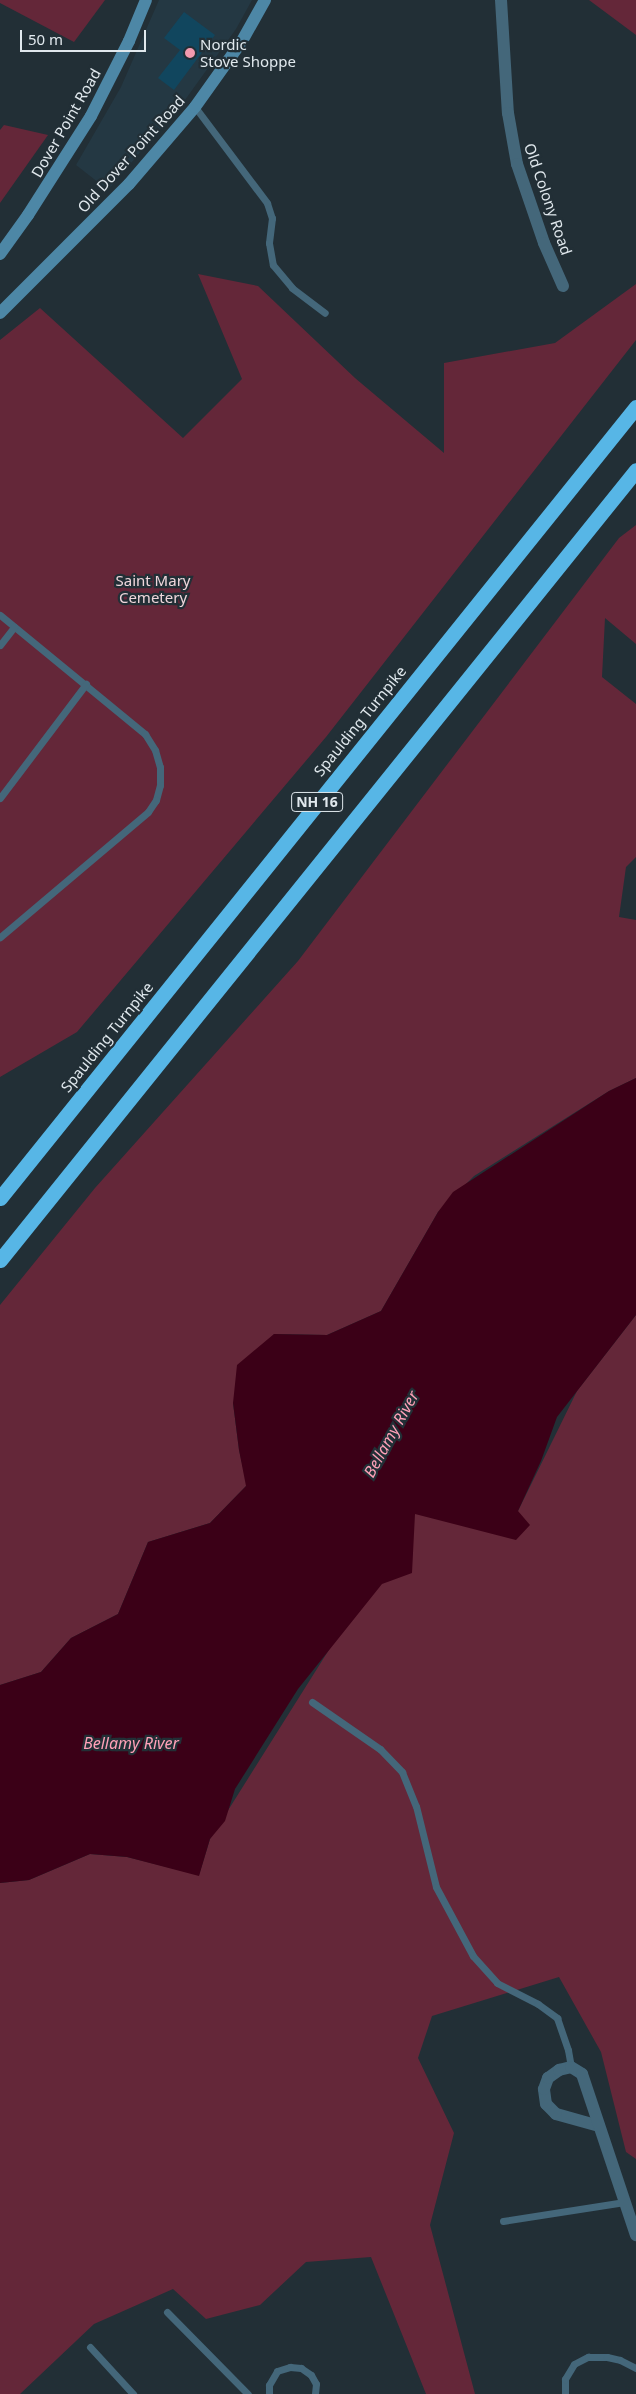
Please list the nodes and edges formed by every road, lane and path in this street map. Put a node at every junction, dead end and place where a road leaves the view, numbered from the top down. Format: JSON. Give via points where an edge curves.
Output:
{"nodes":[{"id":1,"x":146,"y":0,"type":"edge"},
{"id":2,"x":265,"y":0,"type":"edge"},
{"id":3,"x":501,"y":0,"type":"edge"},
{"id":4,"x":196,"y":107,"type":"junction"},
{"id":5,"x":0,"y":254,"type":"edge"},
{"id":6,"x":562,"y":286,"type":"dead end"},
{"id":7,"x":0,"y":313,"type":"edge"},
{"id":8,"x":325,"y":313,"type":"dead end"},
{"id":9,"x":636,"y":407,"type":"edge"},
{"id":10,"x":636,"y":470,"type":"edge"},
{"id":11,"x":0,"y":615,"type":"edge"},
{"id":12,"x":14,"y":627,"type":"junction"},
{"id":13,"x":0,"y":645,"type":"edge"},
{"id":14,"x":86,"y":684,"type":"junction"},
{"id":15,"x":0,"y":798,"type":"edge"},
{"id":16,"x":0,"y":937,"type":"edge"},
{"id":17,"x":0,"y":1198,"type":"edge"},
{"id":18,"x":0,"y":1260,"type":"edge"},
{"id":19,"x":312,"y":1702,"type":"dead end"},
{"id":20,"x":571,"y":2067,"type":"junction"},
{"id":21,"x":599,"y":2126,"type":"junction"},
{"id":22,"x":625,"y":2202,"type":"junction"},
{"id":23,"x":503,"y":2221,"type":"dead end"},
{"id":24,"x":636,"y":2235,"type":"edge"},
{"id":25,"x":167,"y":2312,"type":"dead end"},
{"id":26,"x":90,"y":2347,"type":"dead end"},
{"id":27,"x":636,"y":2368,"type":"edge"},
{"id":28,"x":133,"y":2394,"type":"edge"},
{"id":29,"x":248,"y":2394,"type":"edge"},
{"id":30,"x":269,"y":2394,"type":"edge"},
{"id":31,"x":315,"y":2394,"type":"edge"},
{"id":32,"x":565,"y":2394,"type":"edge"}],
"edges":[{"from":1,"to":5,"type":"street","name":"Dover Point Road","via":[[91,116]]},
{"from":2,"to":4,"type":"street","name":"Old Dover Point Road","via":[[242,41]]},
{"from":3,"to":6,"type":"street","name":"Old Colony Road","via":[[508,113],[517,164]]},
{"from":4,"to":7,"type":"street","name":"Old Dover Point Road","via":[[129,184]]},
{"from":4,"to":8,"type":"lane","via":[[267,203],[272,218],[269,243],[273,265],[292,288]]},
{"from":9,"to":17,"type":"highway","name":"Spaulding Turnpike","number":"NH 16"},
{"from":10,"to":18,"type":"highway","number":"NH 16"},
{"from":11,"to":12,"type":"lane"},
{"from":12,"to":13,"type":"lane"},
{"from":12,"to":14,"type":"lane"},
{"from":14,"to":15,"type":"lane"},
{"from":14,"to":16,"type":"lane","via":[[145,734],[155,750],[160,767],[156,800],[148,812]]},
{"from":19,"to":20,"type":"lane","via":[[380,1749],[402,1772],[416,1806],[436,1887],[473,1956],[497,1983],[538,2004],[557,2018]]},
{"from":20,"to":21,"type":"street","via":[[582,2074]]},
{"from":20,"to":21,"type":"street","via":[[558,2070],[548,2078],[544,2090],[546,2104],[556,2114]]},
{"from":21,"to":22,"type":"street"},
{"from":22,"to":23,"type":"lane"},
{"from":22,"to":24,"type":"street"},
{"from":25,"to":29,"type":"lane"},
{"from":26,"to":28,"type":"lane"},
{"from":27,"to":32,"type":"lane","via":[[607,2356],[588,2357],[574,2364],[565,2379]]},
{"from":30,"to":31,"type":"lane","via":[[269,2385],[277,2371],[290,2367],[302,2368],[312,2375],[316,2384]]}]}
